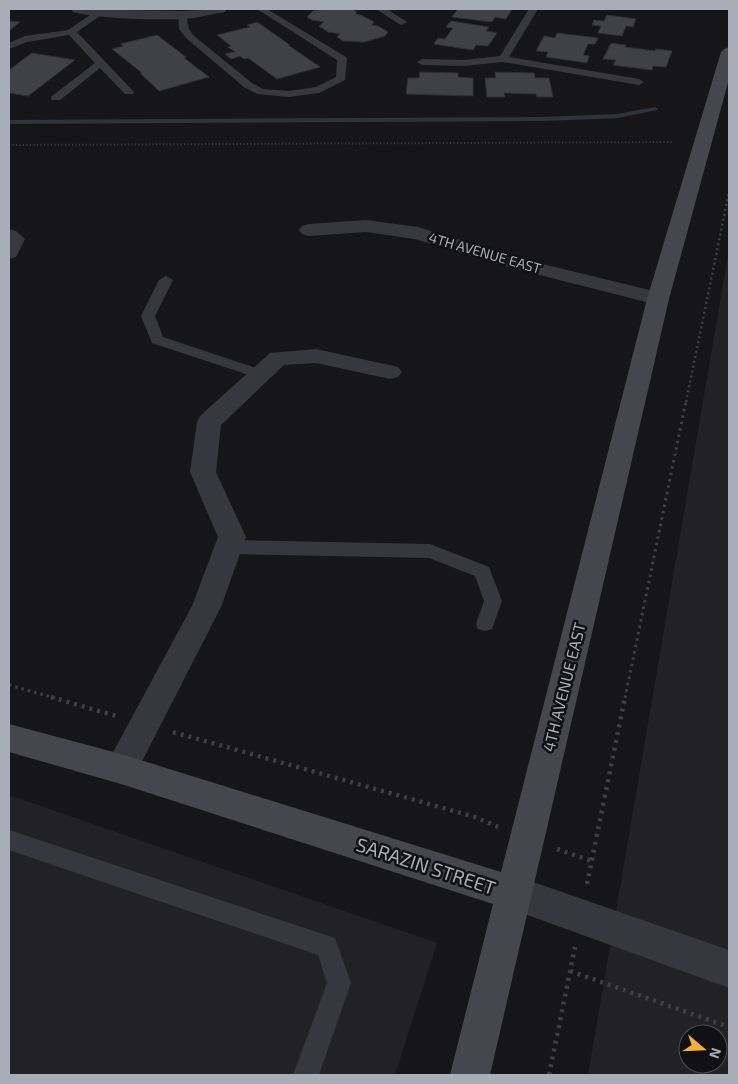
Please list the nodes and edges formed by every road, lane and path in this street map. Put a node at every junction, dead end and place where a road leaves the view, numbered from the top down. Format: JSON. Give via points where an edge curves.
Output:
{"nodes":[{"id":1,"x":78,"y":9,"type":"edge"},
{"id":2,"x":220,"y":9,"type":"edge"},
{"id":3,"x":261,"y":9,"type":"edge"},
{"id":4,"x":381,"y":9,"type":"edge"},
{"id":5,"x":533,"y":9,"type":"edge"},
{"id":6,"x":103,"y":10,"type":"edge"},
{"id":7,"x":183,"y":15,"type":"junction"},
{"id":8,"x":402,"y":22,"type":"dead end"},
{"id":9,"x":71,"y":32,"type":"junction"},
{"id":10,"x":9,"y":46,"type":"edge"},
{"id":11,"x":729,"y":52,"type":"edge"},
{"id":12,"x":503,"y":59,"type":"junction"},
{"id":13,"x":422,"y":62,"type":"dead end"},
{"id":14,"x":101,"y":63,"type":"junction"},
{"id":15,"x":639,"y":82,"type":"dead end"},
{"id":16,"x":129,"y":92,"type":"dead end"},
{"id":17,"x":56,"y":98,"type":"dead end"},
{"id":18,"x":673,"y":142,"type":"dead end"},
{"id":19,"x":9,"y":145,"type":"edge"},
{"id":20,"x":729,"y":192,"type":"edge"},
{"id":21,"x":309,"y":230,"type":"dead end"},
{"id":22,"x":9,"y":235,"type":"edge"},
{"id":23,"x":9,"y":254,"type":"edge"},
{"id":24,"x":166,"y":280,"type":"dead end"},
{"id":25,"x":658,"y":299,"type":"junction"},
{"id":26,"x":390,"y":372,"type":"dead end"},
{"id":27,"x":260,"y":374,"type":"junction"},
{"id":28,"x":228,"y":547,"type":"junction"},
{"id":29,"x":485,"y":624,"type":"dead end"},
{"id":30,"x":9,"y":685,"type":"edge"},
{"id":31,"x":144,"y":724,"type":"junction"},
{"id":32,"x":9,"y":738,"type":"edge"},
{"id":33,"x":121,"y":769,"type":"junction"},
{"id":34,"x":526,"y":839,"type":"junction"},
{"id":35,"x":9,"y":840,"type":"edge"},
{"id":36,"x":592,"y":861,"type":"junction"},
{"id":37,"x":513,"y":893,"type":"junction"},
{"id":38,"x":581,"y":917,"type":"junction"},
{"id":39,"x":729,"y":969,"type":"edge"},
{"id":40,"x":570,"y":971,"type":"junction"},
{"id":41,"x":729,"y":1027,"type":"edge"},
{"id":42,"x":306,"y":1075,"type":"edge"},
{"id":43,"x":470,"y":1075,"type":"edge"},
{"id":44,"x":549,"y":1075,"type":"edge"}],
"edges":[{"from":1,"to":6,"type":"street"},
{"from":2,"to":7,"type":"street"},
{"from":3,"to":7,"type":"lane","via":[[342,59],[341,78],[319,90],[288,94],[261,92],[190,37],[184,29]]},
{"from":4,"to":8,"type":"lane"},
{"from":5,"to":12,"type":"lane"},
{"from":6,"to":7,"type":"street"},
{"from":6,"to":9,"type":"lane"},
{"from":9,"to":10,"type":"lane","via":[[25,39]]},
{"from":9,"to":14,"type":"lane"},
{"from":11,"to":25,"type":"street","name":"4TH AVENUE EAST"},
{"from":12,"to":13,"type":"lane","via":[[464,63]]},
{"from":12,"to":15,"type":"lane"},
{"from":14,"to":16,"type":"lane"},
{"from":14,"to":17,"type":"lane"},
{"from":18,"to":19,"type":"path"},
{"from":20,"to":36,"type":"path"},
{"from":21,"to":25,"type":"street","name":"4TH AVENUE EAST","via":[[366,226],[418,233],[515,263]]},
{"from":22,"to":23,"type":"street","via":[[15,239]]},
{"from":24,"to":27,"type":"lane","via":[[148,316],[157,340]]},
{"from":25,"to":34,"type":"street","name":"4TH AVENUE EAST"},
{"from":26,"to":27,"type":"street","via":[[316,356],[278,358]]},
{"from":27,"to":28,"type":"street","via":[[209,422],[203,472],[232,537]]},
{"from":28,"to":29,"type":"lane","via":[[430,550],[483,572],[492,601]]},
{"from":28,"to":31,"type":"street","via":[[206,608]]},
{"from":30,"to":31,"type":"path"},
{"from":31,"to":33,"type":"street"},
{"from":31,"to":34,"type":"path","via":[[475,817]]},
{"from":32,"to":33,"type":"street","name":"SARAZIN STREET"},
{"from":33,"to":37,"type":"street","name":"SARAZIN STREET"},
{"from":34,"to":36,"type":"path"},
{"from":34,"to":37,"type":"street","name":"4TH AVENUE EAST"},
{"from":35,"to":42,"type":"lane","via":[[327,946],[339,983]]},
{"from":36,"to":38,"type":"path"},
{"from":37,"to":38,"type":"street","name":"SARAZIN STREET"},
{"from":37,"to":43,"type":"street","name":"4TH AVENUE EAST"},
{"from":38,"to":39,"type":"street","name":"SARAZIN STREET"},
{"from":38,"to":40,"type":"path"},
{"from":40,"to":41,"type":"path"},
{"from":40,"to":44,"type":"path"}]}
